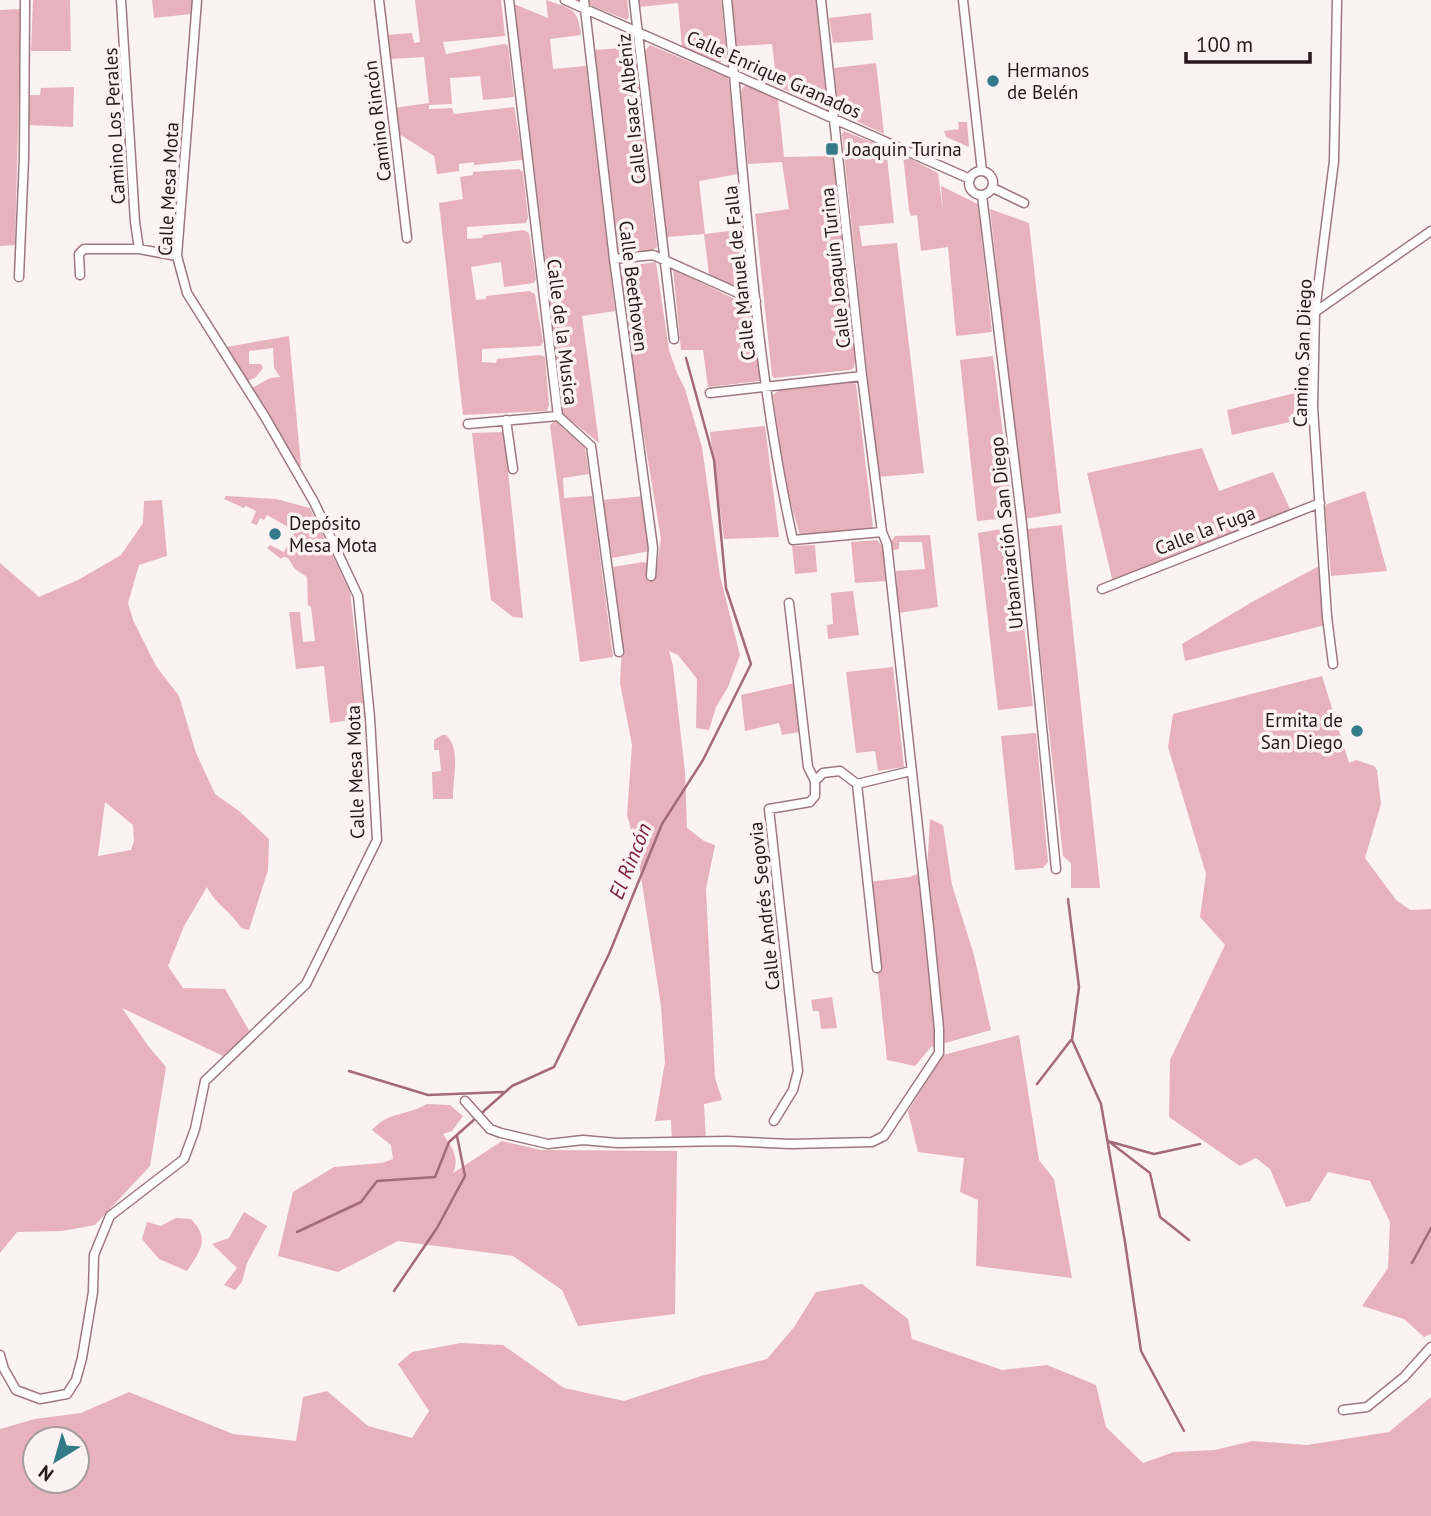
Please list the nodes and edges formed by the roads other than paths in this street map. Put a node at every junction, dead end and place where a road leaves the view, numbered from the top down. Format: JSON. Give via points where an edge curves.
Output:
{"nodes":[{"id":1,"x":25,"y":0,"type":"edge"},
{"id":2,"x":121,"y":0,"type":"edge"},
{"id":3,"x":197,"y":0,"type":"edge"},
{"id":4,"x":379,"y":0,"type":"edge"},
{"id":5,"x":509,"y":0,"type":"edge"},
{"id":6,"x":565,"y":0,"type":"edge"},
{"id":7,"x":634,"y":0,"type":"edge"},
{"id":8,"x":727,"y":0,"type":"edge"},
{"id":9,"x":821,"y":0,"type":"edge"},
{"id":10,"x":963,"y":0,"type":"edge"},
{"id":11,"x":1337,"y":0,"type":"edge"},
{"id":12,"x":584,"y":4,"type":"edge"},
{"id":13,"x":638,"y":32,"type":"junction"},
{"id":14,"x":734,"y":74,"type":"junction"},
{"id":15,"x":835,"y":117,"type":"junction"},
{"id":16,"x":982,"y":171,"type":"junction"},
{"id":17,"x":970,"y":179,"type":"junction"},
{"id":18,"x":993,"y":188,"type":"junction"},
{"id":19,"x":982,"y":195,"type":"junction"},
{"id":20,"x":1024,"y":203,"type":"dead end"},
{"id":21,"x":1431,"y":230,"type":"edge"},
{"id":22,"x":407,"y":239,"type":"dead end"},
{"id":23,"x":139,"y":249,"type":"junction"},
{"id":24,"x":177,"y":256,"type":"junction"},
{"id":25,"x":663,"y":258,"type":"junction"},
{"id":26,"x":614,"y":259,"type":"junction"},
{"id":27,"x":80,"y":275,"type":"dead end"},
{"id":28,"x":19,"y":277,"type":"dead end"},
{"id":29,"x":757,"y":301,"type":"junction"},
{"id":30,"x":1315,"y":312,"type":"junction"},
{"id":31,"x":674,"y":339,"type":"dead end"},
{"id":32,"x":862,"y":376,"type":"junction"},
{"id":33,"x":767,"y":385,"type":"junction"},
{"id":34,"x":710,"y":393,"type":"dead end"},
{"id":35,"x":558,"y":416,"type":"junction"},
{"id":36,"x":506,"y":420,"type":"junction"},
{"id":37,"x":468,"y":424,"type":"dead end"},
{"id":38,"x":513,"y":469,"type":"dead end"},
{"id":39,"x":1320,"y":503,"type":"junction"},
{"id":40,"x":882,"y":532,"type":"junction"},
{"id":41,"x":651,"y":576,"type":"dead end"},
{"id":42,"x":1102,"y":589,"type":"dead end"},
{"id":43,"x":789,"y":603,"type":"dead end"},
{"id":44,"x":619,"y":652,"type":"dead end"},
{"id":45,"x":1334,"y":664,"type":"dead end"},
{"id":46,"x":911,"y":771,"type":"junction"},
{"id":47,"x":814,"y":780,"type":"junction"},
{"id":48,"x":857,"y":784,"type":"junction"},
{"id":49,"x":1056,"y":869,"type":"dead end"},
{"id":50,"x":877,"y":968,"type":"dead end"},
{"id":51,"x":465,"y":1101,"type":"dead end"},
{"id":52,"x":774,"y":1121,"type":"dead end"},
{"id":53,"x":1431,"y":1347,"type":"edge"},
{"id":54,"x":0,"y":1355,"type":"edge"},
{"id":55,"x":1343,"y":1410,"type":"dead end"}],
"edges":[{"from":1,"to":28,"type":"street"},
{"from":2,"to":23,"type":"street","name":"Camino Los Perales"},
{"from":3,"to":24,"type":"street","name":"Calle Mesa Mota"},
{"from":4,"to":22,"type":"street","name":"Camino Rincón"},
{"from":5,"to":35,"type":"street","name":"Calle de la Musica"},
{"from":6,"to":12,"type":"street","name":"Calle Enrique Granados"},
{"from":7,"to":13,"type":"street","name":"Calle Isaac Albéniz"},
{"from":8,"to":14,"type":"street","name":"Calle Manuel de Falla"},
{"from":9,"to":15,"type":"street","name":"Calle Joaquín Turina"},
{"from":10,"to":16,"type":"street"},
{"from":11,"to":30,"type":"street","name":"Camino San Diego","via":[[1334,161]]},
{"from":12,"to":13,"type":"street","name":"Calle Enrique Granados"},
{"from":12,"to":26,"type":"street","name":"Calle Beethoven"},
{"from":13,"to":14,"type":"street","name":"Calle Enrique Granados"},
{"from":13,"to":25,"type":"street","name":"Calle Isaac Albéniz"},
{"from":14,"to":15,"type":"street","name":"Calle Enrique Granados"},
{"from":14,"to":29,"type":"street","name":"Calle Manuel de Falla"},
{"from":15,"to":17,"type":"street","name":"Calle Enrique Granados"},
{"from":15,"to":32,"type":"street","name":"Calle Joaquín Turina"},
{"from":16,"to":17,"type":"street"},
{"from":16,"to":18,"type":"street","via":[[992,176]]},
{"from":17,"to":19,"type":"street","via":[[972,190]]},
{"from":18,"to":19,"type":"street"},
{"from":18,"to":20,"type":"street"},
{"from":19,"to":49,"type":"street","name":"Urbanización San Diego","via":[[1022,524]]},
{"from":21,"to":30,"type":"street"},
{"from":23,"to":24,"type":"street"},
{"from":23,"to":27,"type":"street","via":[[85,249],[79,254]]},
{"from":24,"to":54,"type":"street","name":"Calle Mesa Mota","via":[[187,293],[314,502],[358,596],[377,840],[306,984],[205,1081],[184,1159],[110,1216],[94,1255],[82,1358],[66,1394],[40,1399],[16,1390]]},
{"from":25,"to":26,"type":"street"},
{"from":25,"to":29,"type":"street"},
{"from":25,"to":31,"type":"street","name":"Calle Isaac Albéniz"},
{"from":26,"to":41,"type":"street","name":"Calle Beethoven","via":[[653,548]]},
{"from":29,"to":33,"type":"street","name":"Calle Manuel de Falla"},
{"from":30,"to":39,"type":"street","name":"Camino San Diego","via":[[1312,407]]},
{"from":32,"to":33,"type":"street"},
{"from":32,"to":40,"type":"street","name":"Calle Joaquín Turina"},
{"from":33,"to":34,"type":"street"},
{"from":33,"to":40,"type":"street","name":"Calle Manuel de Falla","via":[[793,540]]},
{"from":35,"to":36,"type":"street"},
{"from":35,"to":44,"type":"street","name":"Calle de la Musica","via":[[591,446]]},
{"from":36,"to":37,"type":"street"},
{"from":36,"to":38,"type":"street"},
{"from":39,"to":42,"type":"street","name":"Calle la Fuga"},
{"from":39,"to":45,"type":"street","name":"Camino San Diego"},
{"from":40,"to":46,"type":"street","name":"Calle Joaquín Turina","via":[[887,544]]},
{"from":43,"to":47,"type":"street","via":[[808,767]]},
{"from":46,"to":48,"type":"street"},
{"from":46,"to":51,"type":"street","name":"Calle Joaquín Turina","via":[[939,1053],[884,1136],[872,1142],[790,1144],[583,1140],[548,1144],[490,1129]]},
{"from":47,"to":48,"type":"street","via":[[823,773],[840,771]]},
{"from":47,"to":52,"type":"street","name":"Calle Andrés Segovia","via":[[815,796],[810,802],[769,809],[798,1071],[793,1090]]},
{"from":48,"to":50,"type":"street"},
{"from":53,"to":55,"type":"street","via":[[1367,1407]]}]}
